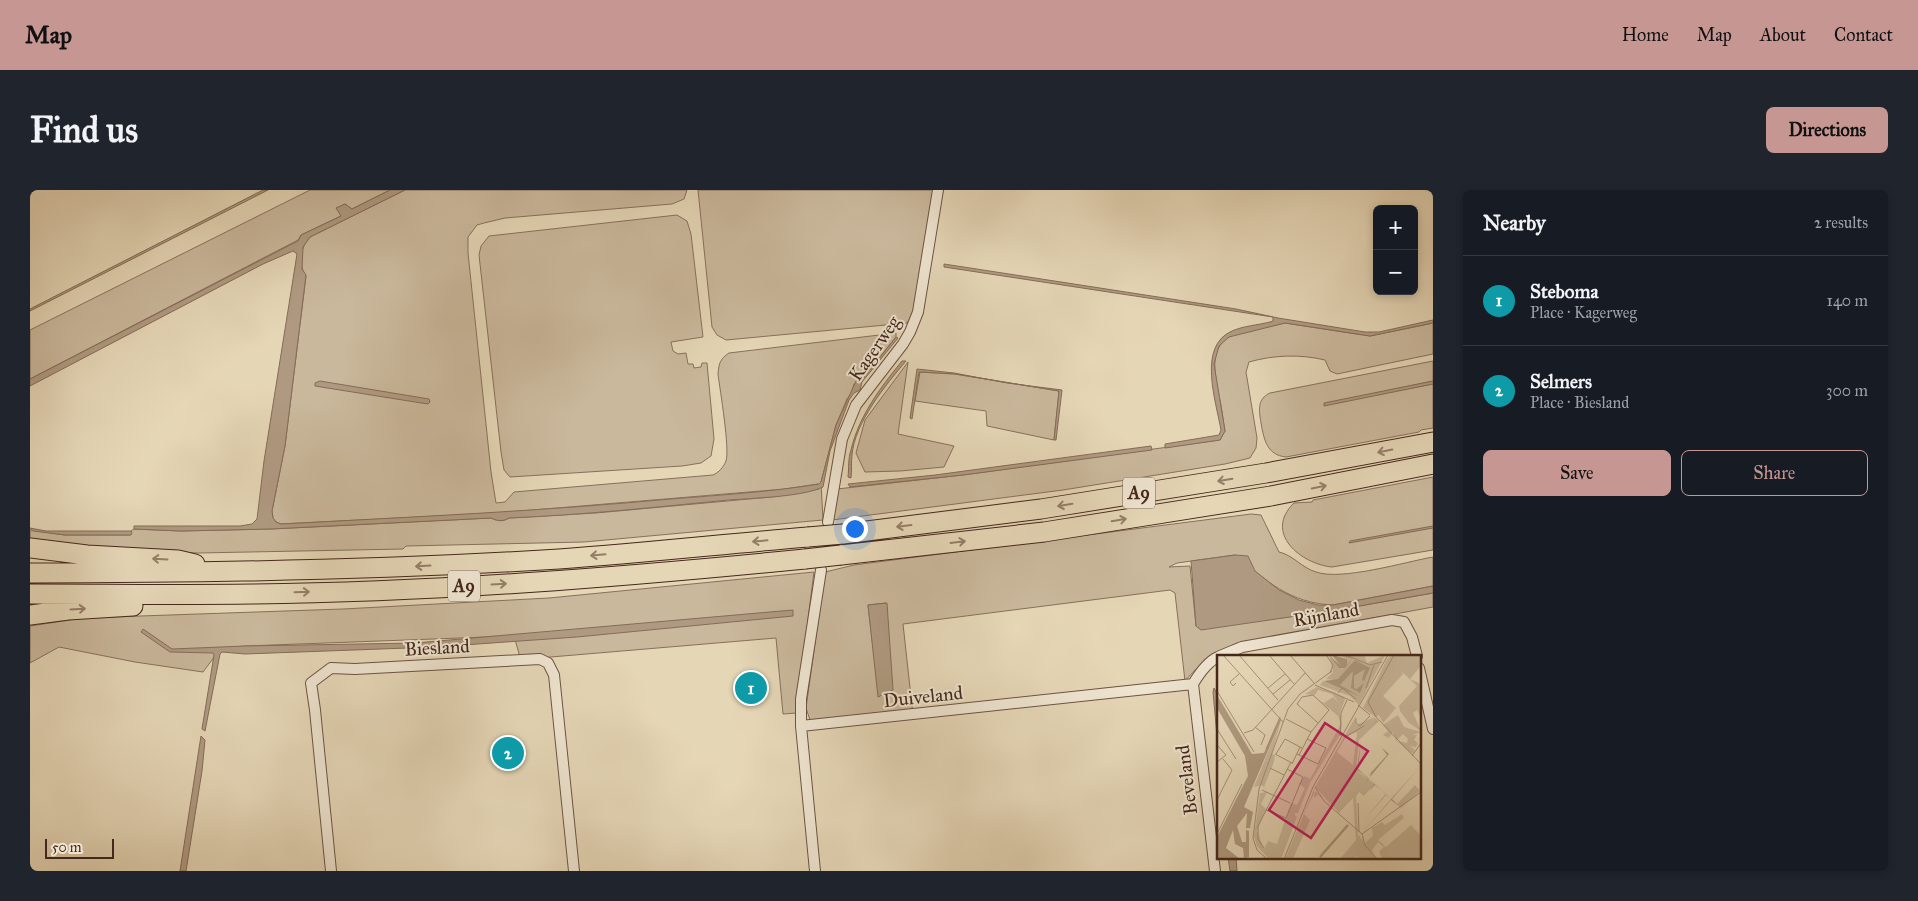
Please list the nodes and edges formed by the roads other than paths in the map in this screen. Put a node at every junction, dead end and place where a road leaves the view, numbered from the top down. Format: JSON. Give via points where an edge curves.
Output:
{"nodes":[{"id":1,"x":938,"y":190,"type":"edge"},
{"id":2,"x":1433,"y":442,"type":"edge"},
{"id":3,"x":1433,"y":464,"type":"edge"},
{"id":4,"x":828,"y":522,"type":"dead end"},
{"id":5,"x":30,"y":548,"type":"edge"},
{"id":6,"x":821,"y":570,"type":"dead end"},
{"id":7,"x":225,"y":572,"type":"junction"},
{"id":8,"x":30,"y":573,"type":"edge"},
{"id":9,"x":30,"y":594,"type":"edge"},
{"id":10,"x":253,"y":594,"type":"junction"},
{"id":11,"x":30,"y":615,"type":"edge"},
{"id":12,"x":1224,"y":655,"type":"edge"},
{"id":13,"x":1417,"y":655,"type":"edge"},
{"id":14,"x":1217,"y":658,"type":"edge"},
{"id":15,"x":1420,"y":672,"type":"edge"},
{"id":16,"x":1193,"y":684,"type":"junction"},
{"id":17,"x":801,"y":726,"type":"junction"},
{"id":18,"x":1433,"y":729,"type":"edge"},
{"id":19,"x":330,"y":871,"type":"edge"},
{"id":20,"x":574,"y":871,"type":"edge"},
{"id":21,"x":815,"y":871,"type":"edge"},
{"id":22,"x":1214,"y":871,"type":"edge"}],
"edges":[{"from":1,"to":4,"type":"street","name":"Kagerweg","via":[[918,312],[903,344],[856,405],[842,439]]},
{"from":2,"to":7,"type":"highway","number":"A9","one_way":true,"bridge":true,"via":[[1071,504],[844,534],[559,559]]},
{"from":10,"to":3,"type":"highway","number":"A9","one_way":true,"bridge":true,"via":[[544,582],[840,556],[1044,532],[1271,496]]},
{"from":7,"to":5,"type":"highway","number":"A9","one_way":true,"via":[[178,560]]},
{"from":6,"to":17,"type":"street","via":[[801,699]]},
{"from":7,"to":8,"type":"highway","number":"A9"},
{"from":9,"to":10,"type":"highway","number":"A9"},
{"from":11,"to":10,"type":"highway","number":"A9","one_way":true,"via":[[87,608],[204,604]]},
{"from":12,"to":13,"type":"street","name":"Rijnland","via":[[1242,647],[1392,620],[1404,622],[1409,628]]},
{"from":14,"to":16,"type":"street","name":"Rijnland"},
{"from":15,"to":18,"type":"street"},
{"from":16,"to":17,"type":"street","name":"Duiveland"},
{"from":16,"to":22,"type":"street","name":"Beveland"},
{"from":17,"to":21,"type":"street"},
{"from":19,"to":20,"type":"street","name":"Biesland","via":[[311,683],[331,668],[540,659],[548,663],[554,675]]}]}
